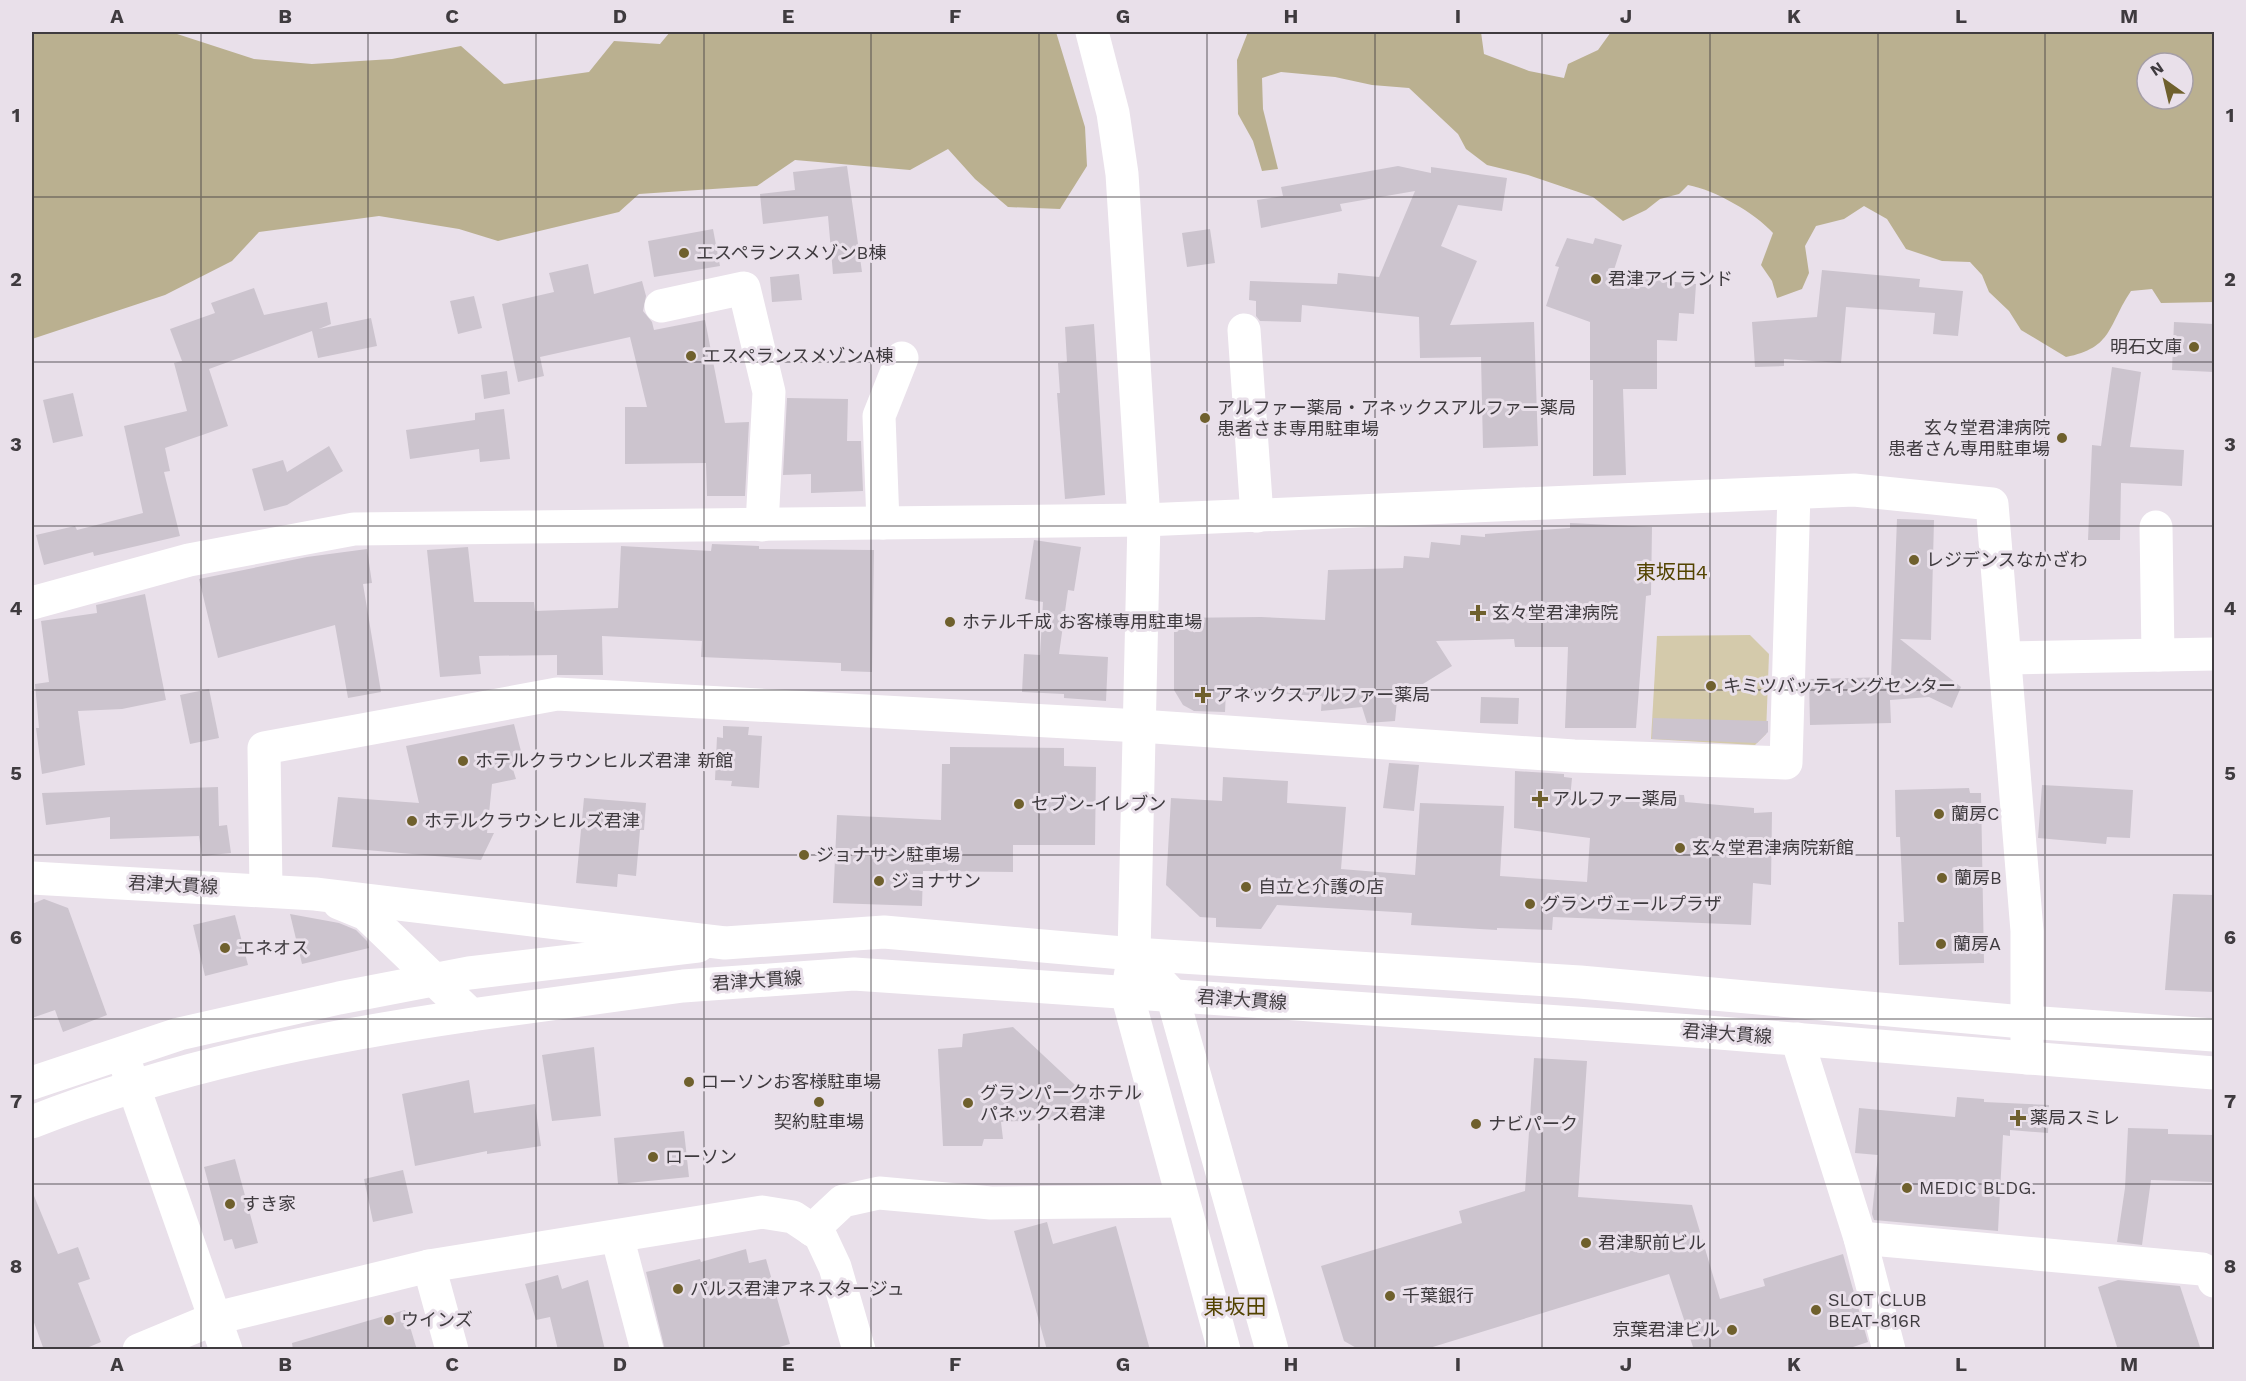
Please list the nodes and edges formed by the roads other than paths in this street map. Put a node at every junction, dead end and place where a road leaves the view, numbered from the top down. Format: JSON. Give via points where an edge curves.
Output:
{"nodes":[{"id":1,"x":1092,"y":32,"type":"edge"},
{"id":2,"x":661,"y":306,"type":"dead end"},
{"id":3,"x":1244,"y":330,"type":"dead end"},
{"id":4,"x":902,"y":358,"type":"dead end"},
{"id":5,"x":1794,"y":493,"type":"junction"},
{"id":6,"x":1257,"y":516,"type":"junction"},
{"id":7,"x":1144,"y":520,"type":"junction"},
{"id":8,"x":883,"y":523,"type":"junction"},
{"id":9,"x":762,"y":525,"type":"junction"},
{"id":10,"x":2156,"y":527,"type":"dead end"},
{"id":11,"x":32,"y":603,"type":"edge"},
{"id":12,"x":2214,"y":654,"type":"edge"},
{"id":13,"x":2158,"y":655,"type":"junction"},
{"id":14,"x":2006,"y":658,"type":"junction"},
{"id":15,"x":1140,"y":726,"type":"junction"},
{"id":16,"x":32,"y":878,"type":"edge"},
{"id":17,"x":266,"y":890,"type":"junction"},
{"id":18,"x":315,"y":894,"type":"junction"},
{"id":19,"x":725,"y":943,"type":"junction"},
{"id":20,"x":1134,"y":954,"type":"junction"},
{"id":21,"x":435,"y":979,"type":"junction"},
{"id":22,"x":1127,"y":994,"type":"junction"},
{"id":23,"x":1172,"y":994,"type":"junction"},
{"id":24,"x":471,"y":1015,"type":"junction"},
{"id":25,"x":2029,"y":1022,"type":"junction"},
{"id":26,"x":2214,"y":1035,"type":"edge"},
{"id":27,"x":1797,"y":1040,"type":"junction"},
{"id":28,"x":122,"y":1053,"type":"junction"},
{"id":29,"x":2027,"y":1058,"type":"junction"},
{"id":30,"x":2214,"y":1073,"type":"edge"},
{"id":31,"x":32,"y":1083,"type":"edge"},
{"id":32,"x":133,"y":1087,"type":"junction"},
{"id":33,"x":32,"y":1122,"type":"edge"},
{"id":34,"x":1183,"y":1201,"type":"junction"},
{"id":35,"x":812,"y":1230,"type":"junction"},
{"id":36,"x":617,"y":1236,"type":"junction"},
{"id":37,"x":1860,"y":1238,"type":"junction"},
{"id":38,"x":429,"y":1266,"type":"junction"},
{"id":39,"x":2214,"y":1281,"type":"edge"},
{"id":40,"x":216,"y":1318,"type":"junction"},
{"id":41,"x":139,"y":1350,"type":"edge"},
{"id":42,"x":226,"y":1350,"type":"edge"},
{"id":43,"x":452,"y":1350,"type":"edge"},
{"id":44,"x":647,"y":1350,"type":"edge"},
{"id":45,"x":859,"y":1350,"type":"edge"},
{"id":46,"x":1224,"y":1350,"type":"edge"},
{"id":47,"x":1272,"y":1350,"type":"edge"},
{"id":48,"x":1889,"y":1350,"type":"edge"}],
"edges":[{"from":1,"to":7,"type":"street","via":[[1113,113],[1122,174]]},
{"from":2,"to":9,"type":"street","via":[[744,288],[769,392]]},
{"from":3,"to":6,"type":"street"},
{"from":4,"to":8,"type":"street","via":[[879,417]]},
{"from":5,"to":6,"type":"street"},
{"from":5,"to":14,"type":"street","via":[[1854,490],[1992,504]]},
{"from":5,"to":15,"type":"street","via":[[1786,763],[1574,756]]},
{"from":6,"to":7,"type":"street"},
{"from":7,"to":8,"type":"street"},
{"from":7,"to":15,"type":"street"},
{"from":8,"to":9,"type":"street"},
{"from":9,"to":11,"type":"street","via":[[354,529],[189,560]]},
{"from":10,"to":13,"type":"street"},
{"from":12,"to":13,"type":"street"},
{"from":13,"to":14,"type":"street"},
{"from":14,"to":25,"type":"street","via":[[2027,931]]},
{"from":15,"to":17,"type":"street","via":[[557,694],[264,748]]},
{"from":15,"to":20,"type":"street"},
{"from":16,"to":17,"type":"street","name":"君津大貫線"},
{"from":17,"to":18,"type":"street","name":"君津大貫線"},
{"from":18,"to":19,"type":"street","name":"君津大貫線"},
{"from":18,"to":21,"type":"street","name":"君津大貫線","via":[[366,914]]},
{"from":19,"to":20,"type":"street","name":"君津大貫線","via":[[884,932]]},
{"from":19,"to":21,"type":"street"},
{"from":20,"to":22,"type":"street"},
{"from":20,"to":23,"type":"street"},
{"from":20,"to":25,"type":"street","name":"君津大貫線","via":[[1580,982]]},
{"from":21,"to":24,"type":"street","name":"君津大貫線"},
{"from":21,"to":28,"type":"street","via":[[179,1034]]},
{"from":22,"to":23,"type":"street","name":"君津大貫線"},
{"from":22,"to":24,"type":"street","name":"君津大貫線","via":[[854,974],[683,986]]},
{"from":22,"to":34,"type":"street"},
{"from":23,"to":27,"type":"street","name":"君津大貫線"},
{"from":23,"to":47,"type":"street"},
{"from":24,"to":32,"type":"street","via":[[348,1033],[189,1069]]},
{"from":25,"to":26,"type":"street","name":"君津大貫線"},
{"from":25,"to":29,"type":"street"},
{"from":27,"to":29,"type":"street","name":"君津大貫線"},
{"from":27,"to":37,"type":"street"},
{"from":28,"to":31,"type":"street"},
{"from":28,"to":32,"type":"street"},
{"from":29,"to":30,"type":"street","name":"君津大貫線"},
{"from":32,"to":33,"type":"street"},
{"from":32,"to":40,"type":"street"},
{"from":34,"to":35,"type":"street","via":[[991,1203],[879,1193],[843,1201]]},
{"from":34,"to":46,"type":"street"},
{"from":35,"to":36,"type":"street","via":[[793,1217],[762,1212]]},
{"from":35,"to":45,"type":"street","via":[[820,1235],[835,1267]]},
{"from":36,"to":38,"type":"street"},
{"from":36,"to":44,"type":"street"},
{"from":37,"to":39,"type":"street","via":[[2202,1269],[2212,1274]]},
{"from":37,"to":48,"type":"street"},
{"from":38,"to":40,"type":"street"},
{"from":38,"to":43,"type":"street"},
{"from":40,"to":41,"type":"street"},
{"from":40,"to":42,"type":"street"}]}
